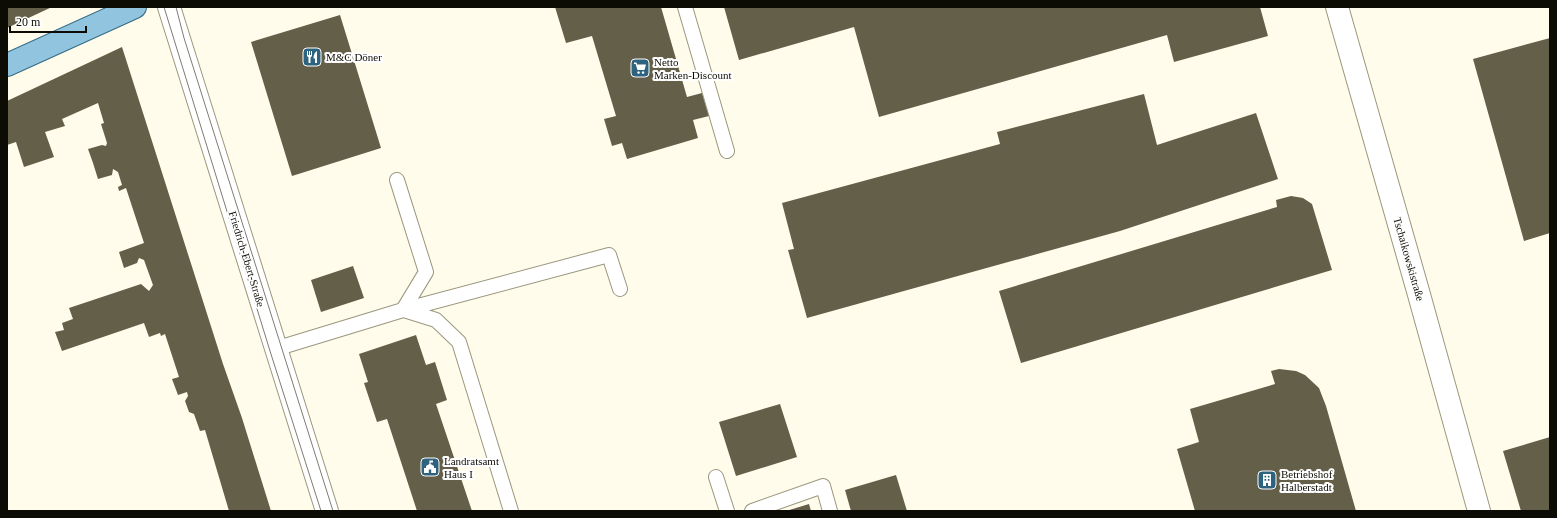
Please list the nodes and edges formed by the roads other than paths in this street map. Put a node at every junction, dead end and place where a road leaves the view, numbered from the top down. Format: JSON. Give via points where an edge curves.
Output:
{"nodes":[{"id":1,"x":136,"y":7,"type":"edge"},
{"id":2,"x":169,"y":7,"type":"edge"},
{"id":3,"x":685,"y":7,"type":"edge"},
{"id":4,"x":1337,"y":7,"type":"edge"},
{"id":5,"x":7,"y":65,"type":"edge"},
{"id":6,"x":727,"y":151,"type":"dead end"},
{"id":7,"x":397,"y":180,"type":"dead end"},
{"id":8,"x":620,"y":289,"type":"dead end"},
{"id":9,"x":403,"y":310,"type":"junction"},
{"id":10,"x":275,"y":349,"type":"junction"},
{"id":11,"x":716,"y":477,"type":"dead end"},
{"id":12,"x":327,"y":511,"type":"edge"},
{"id":13,"x":511,"y":511,"type":"edge"},
{"id":14,"x":727,"y":511,"type":"edge"},
{"id":15,"x":752,"y":511,"type":"edge"},
{"id":16,"x":830,"y":511,"type":"edge"},
{"id":17,"x":1479,"y":511,"type":"edge"}],
"edges":[{"from":1,"to":5,"type":"main road"},
{"from":2,"to":10,"type":"street","name":"Friedrich-Ebert-Straße"},
{"from":3,"to":6,"type":"lane"},
{"from":4,"to":17,"type":"street","name":"Tschaikowskistraße"},
{"from":7,"to":9,"type":"lane","via":[[426,272]]},
{"from":8,"to":9,"type":"lane","via":[[609,255]]},
{"from":9,"to":10,"type":"lane"},
{"from":9,"to":13,"type":"lane","via":[[436,320],[459,342]]},
{"from":10,"to":12,"type":"street","name":"Friedrich-Ebert-Straße"},
{"from":11,"to":14,"type":"lane"},
{"from":15,"to":16,"type":"lane","via":[[823,486]]}]}
